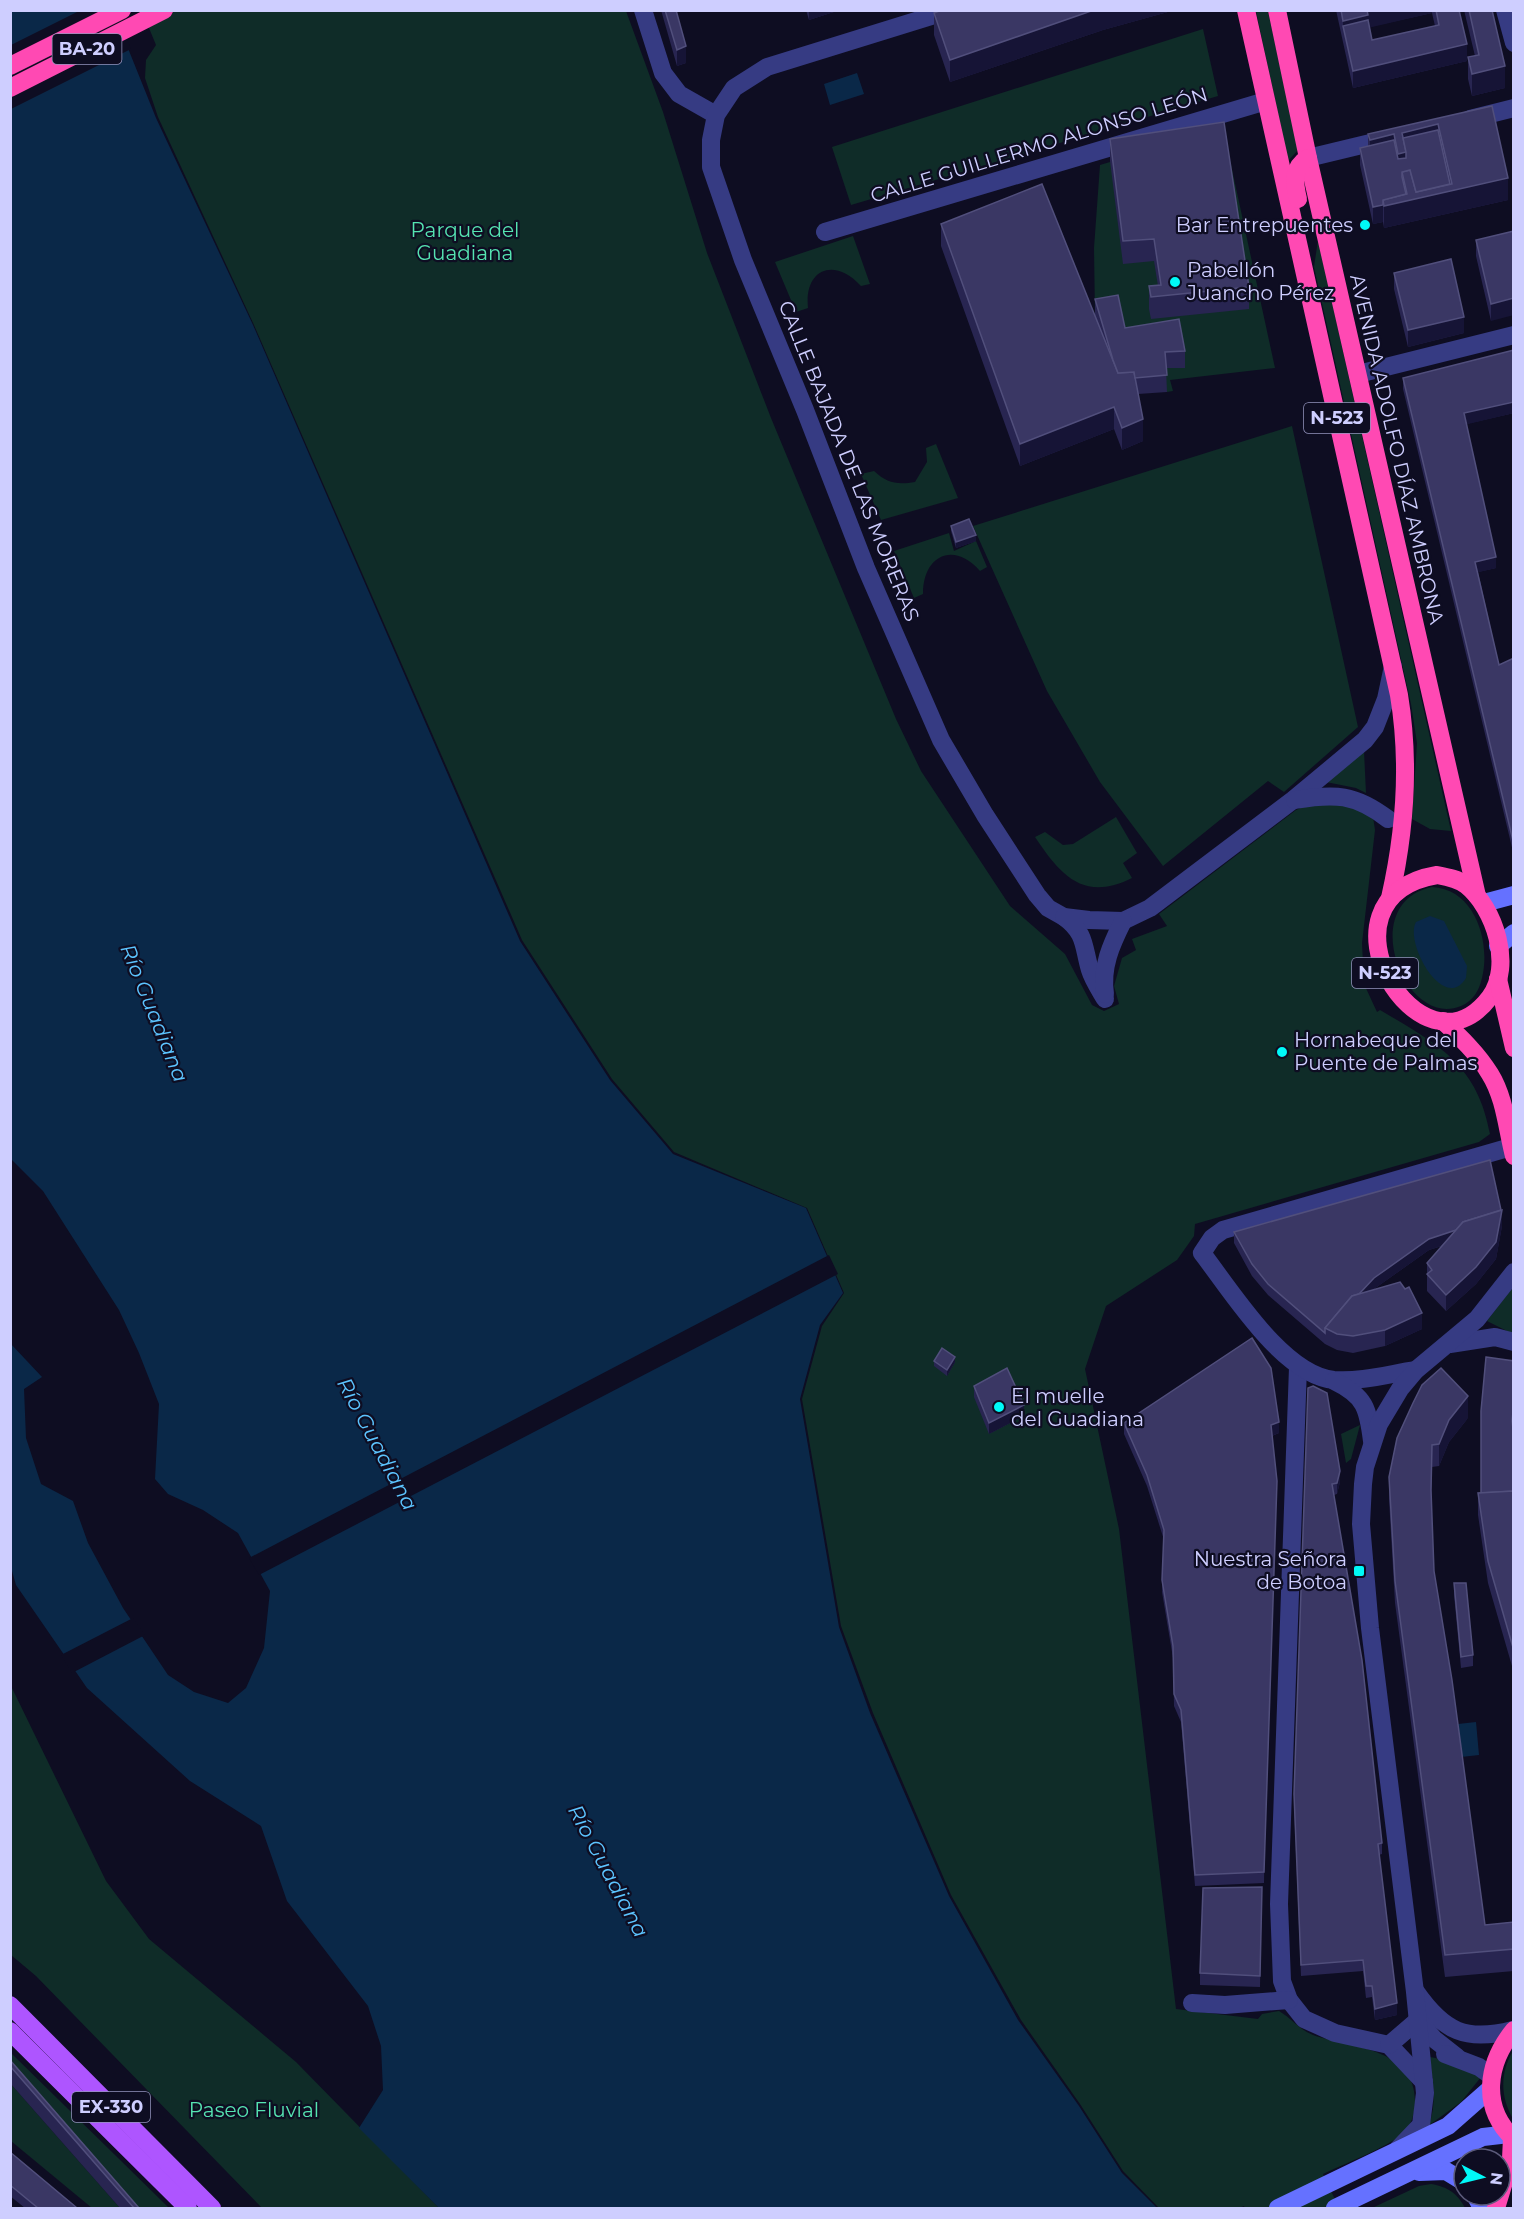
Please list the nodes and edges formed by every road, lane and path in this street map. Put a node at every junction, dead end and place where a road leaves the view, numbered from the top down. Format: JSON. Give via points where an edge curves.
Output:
{"nodes":[{"id":1,"x":122,"y":10,"type":"edge"},
{"id":2,"x":164,"y":10,"type":"edge"},
{"id":3,"x":643,"y":10,"type":"edge"},
{"id":4,"x":951,"y":10,"type":"edge"},
{"id":5,"x":1246,"y":10,"type":"edge"},
{"id":6,"x":1277,"y":10,"type":"edge"},
{"id":7,"x":1505,"y":10,"type":"edge"},
{"id":8,"x":1514,"y":43,"type":"edge"},
{"id":9,"x":10,"y":66,"type":"edge"},
{"id":10,"x":10,"y":88,"type":"edge"},
{"id":11,"x":1266,"y":100,"type":"junction"},
{"id":12,"x":1514,"y":108,"type":"edge"},
{"id":13,"x":716,"y":115,"type":"junction"},
{"id":14,"x":1457,"y":122,"type":"edge"},
{"id":15,"x":1411,"y":133,"type":"edge"},
{"id":16,"x":1308,"y":158,"type":"junction"},
{"id":17,"x":825,"y":232,"type":"dead end"},
{"id":18,"x":1306,"y":281,"type":"junction"},
{"id":19,"x":1514,"y":335,"type":"edge"},
{"id":20,"x":1358,"y":374,"type":"junction"},
{"id":21,"x":1393,"y":666,"type":"junction"},
{"id":22,"x":1293,"y":800,"type":"junction"},
{"id":23,"x":1388,"y":819,"type":"dead end"},
{"id":24,"x":1514,"y":895,"type":"edge"},
{"id":25,"x":1390,"y":898,"type":"junction"},
{"id":26,"x":1480,"y":900,"type":"junction"},
{"id":27,"x":1064,"y":917,"type":"junction"},
{"id":28,"x":1123,"y":921,"type":"junction"},
{"id":29,"x":1514,"y":933,"type":"edge"},
{"id":30,"x":1498,"y":946,"type":"junction"},
{"id":31,"x":1498,"y":978,"type":"junction"},
{"id":32,"x":1443,"y":1021,"type":"junction"},
{"id":33,"x":1514,"y":1048,"type":"edge"},
{"id":34,"x":1512,"y":1152,"type":"edge"},
{"id":35,"x":1514,"y":1272,"type":"edge"},
{"id":36,"x":1514,"y":1342,"type":"edge"},
{"id":37,"x":1448,"y":1344,"type":"junction"},
{"id":38,"x":1298,"y":1367,"type":"junction"},
{"id":39,"x":1416,"y":1370,"type":"junction"},
{"id":40,"x":1332,"y":1380,"type":"junction"},
{"id":41,"x":1372,"y":1443,"type":"junction"},
{"id":42,"x":1415,"y":1992,"type":"junction"},
{"id":43,"x":1290,"y":2000,"type":"junction"},
{"id":44,"x":1192,"y":2003,"type":"dead end"},
{"id":45,"x":10,"y":2005,"type":"edge"},
{"id":46,"x":1418,"y":2020,"type":"junction"},
{"id":47,"x":1513,"y":2030,"type":"edge"},
{"id":48,"x":10,"y":2031,"type":"edge"},
{"id":49,"x":1389,"y":2045,"type":"junction"},
{"id":50,"x":1420,"y":2048,"type":"junction"},
{"id":51,"x":1457,"y":2057,"type":"junction"},
{"id":52,"x":1424,"y":2082,"type":"junction"},
{"id":53,"x":1490,"y":2082,"type":"junction"},
{"id":54,"x":1511,"y":2137,"type":"edge"},
{"id":55,"x":1395,"y":2152,"type":"junction"},
{"id":56,"x":1452,"y":2174,"type":"edge"},
{"id":57,"x":1405,"y":2175,"type":"junction"},
{"id":58,"x":188,"y":2208,"type":"edge"},
{"id":59,"x":212,"y":2208,"type":"edge"},
{"id":60,"x":1278,"y":2208,"type":"edge"},
{"id":61,"x":1335,"y":2208,"type":"edge"},
{"id":62,"x":1496,"y":2208,"type":"edge"}],
"edges":[{"from":1,"to":9,"type":"highway","number":"BA-20"},
{"from":2,"to":10,"type":"highway","number":"BA-20"},
{"from":3,"to":13,"type":"street","via":[[663,73],[679,94]]},
{"from":4,"to":13,"type":"street","via":[[767,67],[734,88]]},
{"from":5,"to":11,"type":"highway","number":"N-523"},
{"from":6,"to":16,"type":"highway","name":"AVENIDA ADOLFO DÍAZ AMBRONA","number":"N-523"},
{"from":7,"to":8,"type":"street"},
{"from":11,"to":17,"type":"street","name":"CALLE GUILLERMO ALONSO LEÓN"},
{"from":11,"to":18,"type":"highway","number":"N-523"},
{"from":12,"to":14,"type":"street"},
{"from":13,"to":27,"type":"street","name":"CALLE BAJADA DE LAS MORERAS","via":[[711,167],[742,260],[940,740],[1037,895],[1048,908]]},
{"from":15,"to":16,"type":"street"},
{"from":16,"to":18,"type":"highway","via":[[1298,166],[1295,180],[1309,248]]},
{"from":16,"to":20,"type":"highway","name":"AVENIDA ADOLFO DÍAZ AMBRONA","number":"N-523"},
{"from":18,"to":21,"type":"highway","number":"N-523"},
{"from":19,"to":20,"type":"street"},
{"from":20,"to":26,"type":"highway","name":"AVENIDA ADOLFO DÍAZ AMBRONA","number":"N-523"},
{"from":21,"to":22,"type":"street","via":[[1375,727],[1347,756]]},
{"from":21,"to":25,"type":"highway","number":"N-523","via":[[1406,736],[1406,768]]},
{"from":22,"to":23,"type":"street","via":[[1322,796],[1354,799]]},
{"from":22,"to":28,"type":"street","via":[[1150,908]]},
{"from":24,"to":26,"type":"main road"},
{"from":25,"to":26,"type":"highway","via":[[1417,878],[1437,874],[1466,885]]},
{"from":25,"to":32,"type":"highway","number":"N-523","via":[[1381,917],[1378,939],[1387,980],[1414,1009]]},
{"from":26,"to":30,"type":"highway","number":"N-523","via":[[1490,916]]},
{"from":27,"to":28,"type":"street"},
{"from":27,"to":28,"type":"street","name":"CALLE BAJADA DE LAS MORERAS","via":[[1083,938],[1091,972],[1105,999],[1102,977],[1113,939]]},
{"from":29,"to":30,"type":"main road"},
{"from":30,"to":31,"type":"highway"},
{"from":31,"to":32,"type":"highway","via":[[1489,999],[1471,1015]]},
{"from":31,"to":33,"type":"highway"},
{"from":32,"to":34,"type":"highway","number":"N-523","via":[[1491,1075]]},
{"from":34,"to":38,"type":"street","via":[[1223,1230],[1212,1238],[1202,1253],[1276,1347]]},
{"from":35,"to":37,"type":"street","via":[[1477,1319]]},
{"from":36,"to":37,"type":"street","via":[[1495,1337]]},
{"from":37,"to":39,"type":"street"},
{"from":38,"to":40,"type":"street"},
{"from":38,"to":43,"type":"street","via":[[1279,1904],[1282,1981]]},
{"from":39,"to":40,"type":"street"},
{"from":39,"to":41,"type":"street","via":[[1389,1406]]},
{"from":40,"to":41,"type":"street","via":[[1359,1396],[1366,1409]]},
{"from":41,"to":42,"type":"street","via":[[1363,1484],[1361,1524],[1370,1629]]},
{"from":42,"to":46,"type":"street"},
{"from":42,"to":47,"type":"street","via":[[1442,2024],[1458,2032],[1475,2036]]},
{"from":43,"to":44,"type":"street","via":[[1225,2005]]},
{"from":43,"to":49,"type":"street","via":[[1304,2019],[1335,2033]]},
{"from":45,"to":59,"type":"main road","number":"EX-330"},
{"from":46,"to":49,"type":"street"},
{"from":46,"to":50,"type":"street"},
{"from":46,"to":51,"type":"street"},
{"from":47,"to":53,"type":"highway","via":[[1499,2049]]},
{"from":48,"to":58,"type":"main road","number":"EX-330"},
{"from":49,"to":52,"type":"street"},
{"from":50,"to":51,"type":"street"},
{"from":50,"to":52,"type":"street"},
{"from":51,"to":53,"type":"street"},
{"from":52,"to":55,"type":"street","via":[[1421,2126]]},
{"from":53,"to":54,"type":"highway","via":[[1495,2113]]},
{"from":53,"to":55,"type":"main road","via":[[1448,2126]]},
{"from":54,"to":57,"type":"main road","via":[[1483,2137]]},
{"from":54,"to":62,"type":"highway","via":[[1508,2170]]},
{"from":55,"to":60,"type":"main road"},
{"from":56,"to":57,"type":"main road","via":[[1430,2169]]},
{"from":57,"to":61,"type":"main road"}]}
